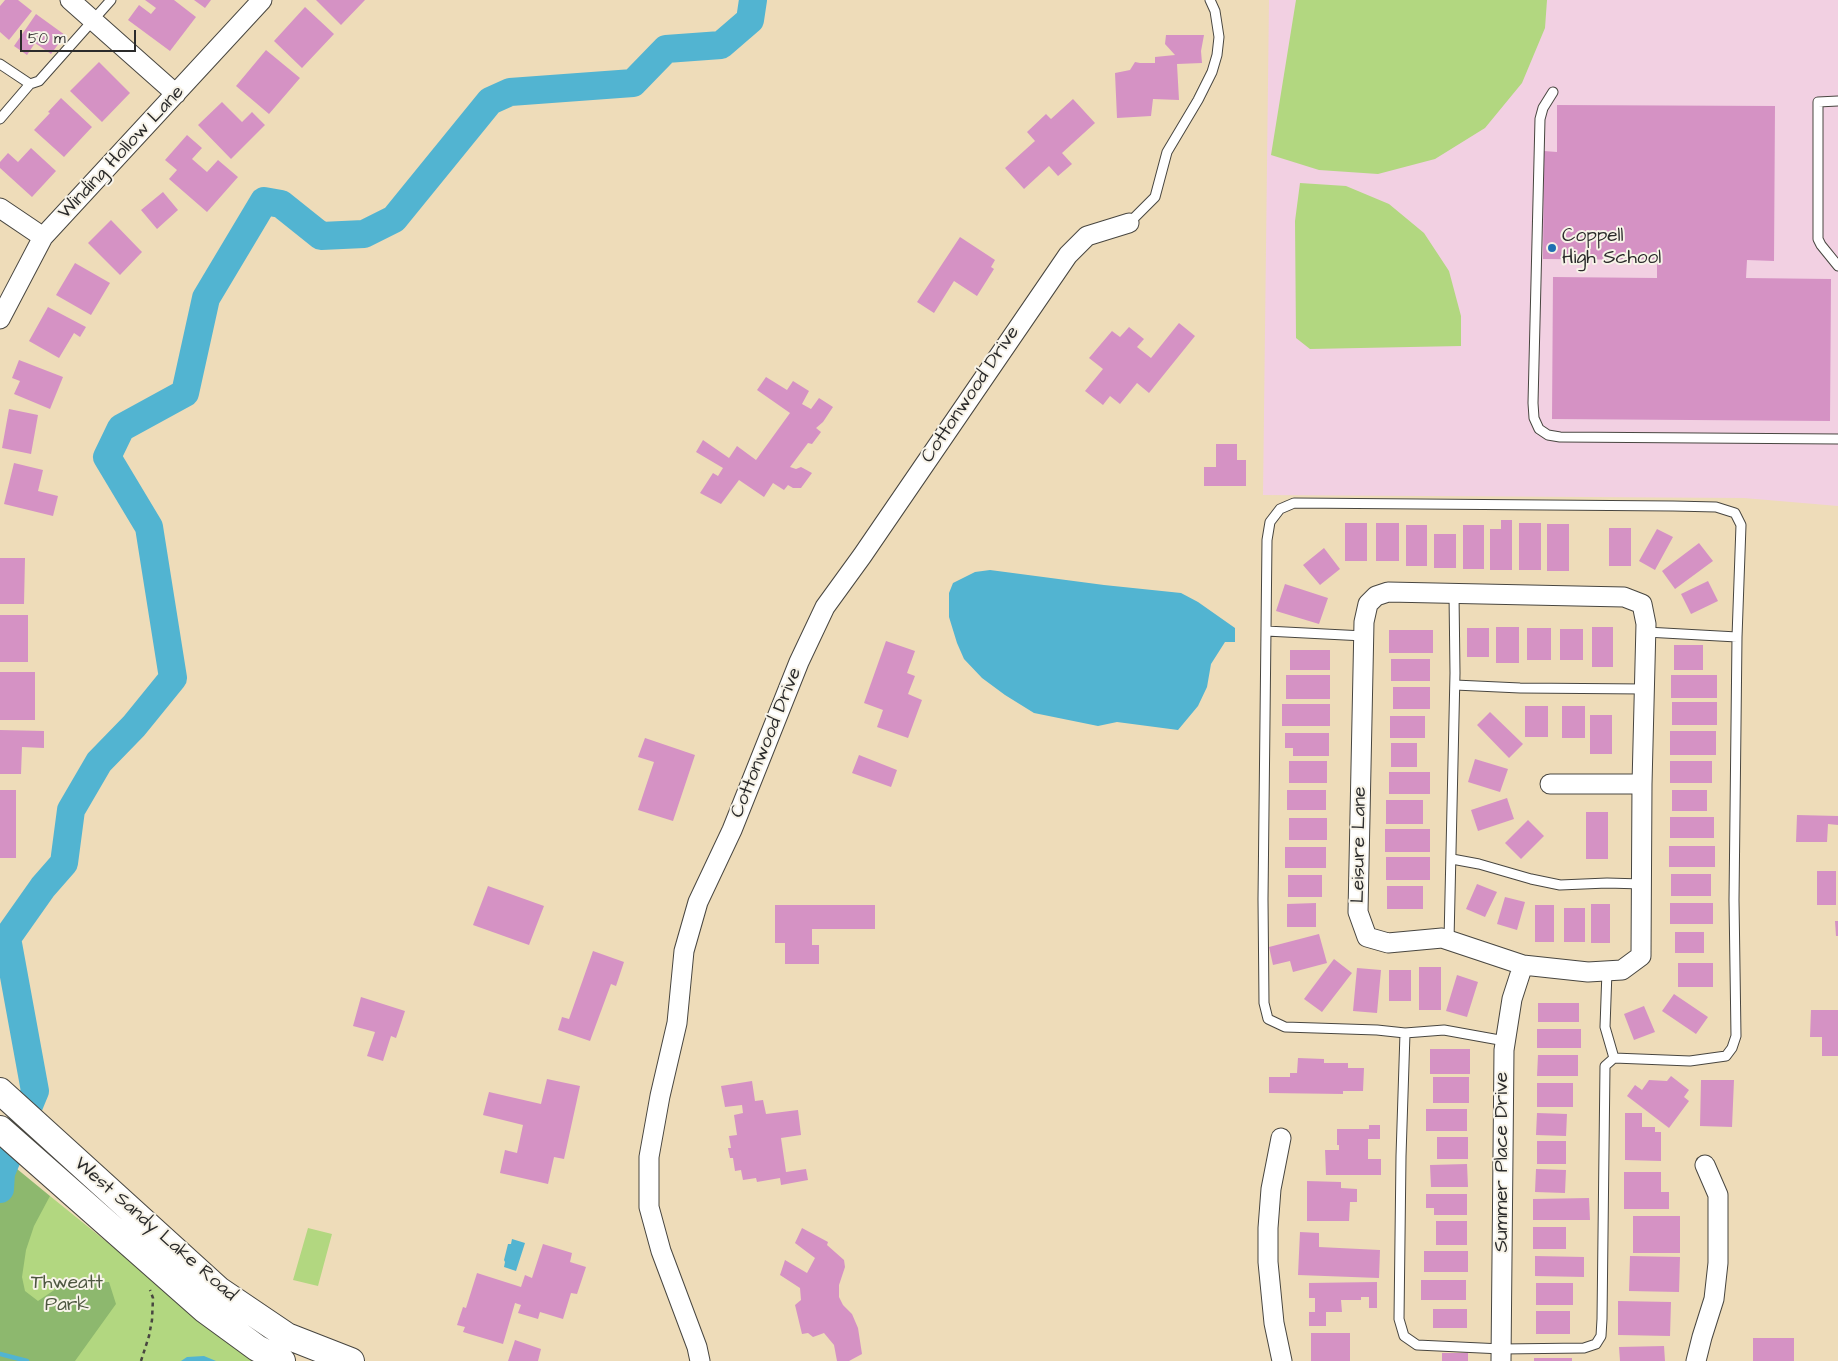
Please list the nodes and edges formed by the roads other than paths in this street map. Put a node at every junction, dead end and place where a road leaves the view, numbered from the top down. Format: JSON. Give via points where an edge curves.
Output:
{"nodes":[{"id":1,"x":70,"y":0,"type":"edge"},
{"id":2,"x":111,"y":0,"type":"edge"},
{"id":3,"x":262,"y":0,"type":"edge"},
{"id":4,"x":1210,"y":0,"type":"edge"},
{"id":5,"x":93,"y":20,"type":"junction"},
{"id":6,"x":0,"y":64,"type":"edge"},
{"id":7,"x":30,"y":84,"type":"junction"},
{"id":8,"x":1553,"y":92,"type":"dead end"},
{"id":9,"x":176,"y":94,"type":"junction"},
{"id":10,"x":1838,"y":101,"type":"edge"},
{"id":11,"x":0,"y":119,"type":"edge"},
{"id":12,"x":0,"y":208,"type":"edge"},
{"id":13,"x":1129,"y":223,"type":"joint"},
{"id":14,"x":43,"y":237,"type":"junction"},
{"id":15,"x":1838,"y":266,"type":"edge"},
{"id":16,"x":0,"y":319,"type":"edge"},
{"id":17,"x":1838,"y":439,"type":"edge"},
{"id":18,"x":1454,"y":594,"type":"junction"},
{"id":19,"x":1266,"y":631,"type":"junction"},
{"id":20,"x":1646,"y":632,"type":"junction"},
{"id":21,"x":1364,"y":636,"type":"junction"},
{"id":22,"x":1737,"y":637,"type":"junction"},
{"id":23,"x":1455,"y":685,"type":"junction"},
{"id":24,"x":1644,"y":689,"type":"junction"},
{"id":25,"x":1550,"y":784,"type":"dead end"},
{"id":26,"x":1642,"y":784,"type":"junction"},
{"id":27,"x":1452,"y":859,"type":"junction"},
{"id":28,"x":1642,"y":884,"type":"junction"},
{"id":29,"x":1450,"y":940,"type":"junction"},
{"id":30,"x":1523,"y":965,"type":"junction"},
{"id":31,"x":1606,"y":970,"type":"junction"},
{"id":32,"x":1405,"y":1033,"type":"junction"},
{"id":33,"x":1505,"y":1041,"type":"junction"},
{"id":34,"x":1614,"y":1058,"type":"junction"},
{"id":35,"x":0,"y":1090,"type":"edge"},
{"id":36,"x":0,"y":1129,"type":"edge"},
{"id":37,"x":1282,"y":1138,"type":"dead end"},
{"id":38,"x":1705,"y":1165,"type":"dead end"},
{"id":39,"x":1501,"y":1355,"type":"edge"},
{"id":40,"x":282,"y":1361,"type":"edge"},
{"id":41,"x":351,"y":1361,"type":"edge"},
{"id":42,"x":700,"y":1361,"type":"edge"},
{"id":43,"x":1282,"y":1361,"type":"edge"},
{"id":44,"x":1696,"y":1361,"type":"edge"}],
"edges":[{"from":1,"to":5,"type":"street"},
{"from":2,"to":5,"type":"lane"},
{"from":3,"to":9,"type":"street","name":"Winding Hollow Lane"},
{"from":4,"to":13,"type":"lane","via":[[1219,37],[1212,72],[1167,152],[1155,197]]},
{"from":5,"to":7,"type":"lane","via":[[39,81]]},
{"from":5,"to":9,"type":"street"},
{"from":6,"to":7,"type":"lane"},
{"from":7,"to":11,"type":"lane"},
{"from":8,"to":17,"type":"lane","via":[[1540,119],[1533,403],[1539,429],[1560,437]]},
{"from":9,"to":14,"type":"street","name":"Winding Hollow Lane"},
{"from":10,"to":15,"type":"lane","via":[[1818,102],[1818,239]]},
{"from":12,"to":14,"type":"street"},
{"from":13,"to":42,"type":"street","name":"Cottonwood Drive","via":[[1087,236],[1068,255],[825,607],[799,662],[732,830],[698,902],[684,951],[677,1023],[649,1157],[649,1207]]},
{"from":14,"to":16,"type":"street","name":"Winding Hollow Lane"},
{"from":18,"to":20,"type":"street","name":"Leisure Lane","via":[[1624,597],[1642,604]]},
{"from":18,"to":21,"type":"street","name":"Leisure Lane","via":[[1388,592],[1376,596],[1368,604]]},
{"from":18,"to":23,"type":"lane"},
{"from":19,"to":21,"type":"lane"},
{"from":19,"to":22,"type":"lane","via":[[1270,522],[1280,509],[1294,503],[1673,506],[1716,507],[1736,513],[1741,525]]},
{"from":19,"to":32,"type":"lane","via":[[1263,899],[1264,1003],[1268,1019],[1285,1027]]},
{"from":20,"to":22,"type":"lane"},
{"from":20,"to":24,"type":"street","name":"Leisure Lane"},
{"from":21,"to":29,"type":"street","name":"Leisure Lane","via":[[1358,912],[1367,937],[1388,943]]},
{"from":22,"to":34,"type":"lane","via":[[1736,1036],[1726,1056],[1690,1061]]},
{"from":23,"to":24,"type":"lane"},
{"from":23,"to":27,"type":"lane"},
{"from":24,"to":26,"type":"street","name":"Leisure Lane"},
{"from":25,"to":26,"type":"street"},
{"from":26,"to":28,"type":"street","name":"Leisure Lane"},
{"from":27,"to":28,"type":"lane","via":[[1560,885]]},
{"from":27,"to":29,"type":"lane"},
{"from":28,"to":31,"type":"street","name":"Leisure Lane","via":[[1641,956],[1622,970]]},
{"from":29,"to":30,"type":"street","name":"Leisure Lane"},
{"from":30,"to":31,"type":"street","name":"Leisure Lane","via":[[1588,972]]},
{"from":30,"to":33,"type":"street","name":"Summer Place Drive","via":[[1512,998]]},
{"from":31,"to":34,"type":"lane","via":[[1605,1027]]},
{"from":32,"to":33,"type":"lane","via":[[1444,1030]]},
{"from":32,"to":39,"type":"lane","via":[[1399,1319],[1404,1336],[1417,1345]]},
{"from":33,"to":39,"type":"street","name":"Summer Place Drive"},
{"from":34,"to":39,"type":"lane","via":[[1605,1066],[1601,1336],[1596,1344],[1584,1348]]},
{"from":35,"to":41,"type":"main road","name":"West Sandy Lake Road","via":[[220,1290],[287,1336]]},
{"from":36,"to":40,"type":"main road","name":"West Sandy Lake Road","via":[[205,1310],[257,1348]]},
{"from":37,"to":43,"type":"street","via":[[1271,1189],[1268,1262],[1274,1323]]},
{"from":38,"to":44,"type":"street","via":[[1718,1195],[1718,1263],[1714,1299]]}]}
